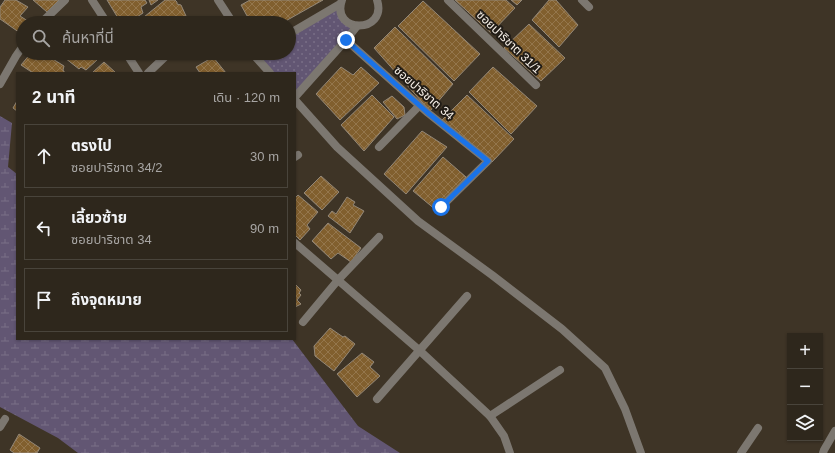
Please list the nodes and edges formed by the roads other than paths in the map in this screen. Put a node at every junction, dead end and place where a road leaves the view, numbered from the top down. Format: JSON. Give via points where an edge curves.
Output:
{"nodes":[{"id":1,"x":65,"y":0,"type":"edge"},
{"id":2,"x":92,"y":0,"type":"edge"},
{"id":3,"x":218,"y":0,"type":"edge"},
{"id":4,"x":448,"y":0,"type":"edge"},
{"id":5,"x":582,"y":0,"type":"edge"},
{"id":6,"x":378,"y":1,"type":"edge"},
{"id":7,"x":341,"y":2,"type":"edge"},
{"id":8,"x":589,"y":7,"type":"dead end"},
{"id":9,"x":48,"y":16,"type":"edge"},
{"id":10,"x":102,"y":16,"type":"edge"},
{"id":11,"x":228,"y":16,"type":"edge"},
{"id":12,"x":357,"y":26,"type":"junction"},
{"id":13,"x":296,"y":30,"type":"edge"},
{"id":14,"x":346,"y":40,"type":"junction"},
{"id":15,"x":16,"y":56,"type":"edge"},
{"id":16,"x":131,"y":60,"type":"edge"},
{"id":17,"x":162,"y":60,"type":"edge"},
{"id":18,"x":259,"y":60,"type":"edge"},
{"id":19,"x":138,"y":72,"type":"edge"},
{"id":20,"x":149,"y":72,"type":"edge"},
{"id":21,"x":268,"y":72,"type":"edge"},
{"id":22,"x":0,"y":84,"type":"edge"},
{"id":23,"x":536,"y":85,"type":"dead end"},
{"id":24,"x":296,"y":96,"type":"edge"},
{"id":25,"x":296,"y":101,"type":"edge"},
{"id":26,"x":419,"y":106,"type":"junction"},
{"id":27,"x":379,"y":148,"type":"dead end"},
{"id":28,"x":441,"y":207,"type":"dead end"},
{"id":29,"x":379,"y":237,"type":"dead end"},
{"id":30,"x":296,"y":244,"type":"edge"},
{"id":31,"x":338,"y":280,"type":"junction"},
{"id":32,"x":467,"y":296,"type":"dead end"},
{"id":33,"x":303,"y":322,"type":"dead end"},
{"id":34,"x":419,"y":350,"type":"junction"},
{"id":35,"x":560,"y":370,"type":"dead end"},
{"id":36,"x":377,"y":399,"type":"dead end"},
{"id":37,"x":490,"y":416,"type":"junction"},
{"id":38,"x":5,"y":419,"type":"dead end"},
{"id":39,"x":0,"y":427,"type":"edge"},
{"id":40,"x":758,"y":428,"type":"dead end"},
{"id":41,"x":835,"y":431,"type":"edge"},
{"id":42,"x":510,"y":453,"type":"edge"},
{"id":43,"x":641,"y":453,"type":"edge"},
{"id":44,"x":741,"y":453,"type":"edge"},
{"id":45,"x":824,"y":453,"type":"edge"}],
"edges":[{"from":1,"to":9,"type":"street"},
{"from":2,"to":10,"type":"street"},
{"from":3,"to":11,"type":"street"},
{"from":4,"to":23,"type":"street","name":"ซอยปาริชาต 31/1"},
{"from":5,"to":8,"type":"street"},
{"from":6,"to":12,"type":"street","via":[[378,10],[373,21]]},
{"from":7,"to":12,"type":"street","via":[[341,13],[345,21]]},
{"from":7,"to":13,"type":"street"},
{"from":12,"to":14,"type":"street"},
{"from":14,"to":24,"type":"street"},
{"from":14,"to":26,"type":"street","name":"ซอยปาริชาต 34"},
{"from":15,"to":22,"type":"street"},
{"from":16,"to":19,"type":"street"},
{"from":17,"to":20,"type":"street"},
{"from":18,"to":21,"type":"street"},
{"from":25,"to":43,"type":"street","via":[[337,146],[418,221],[562,329],[605,368],[625,409]]},
{"from":26,"to":27,"type":"street"},
{"from":26,"to":28,"type":"street","name":"ซอยปาริชาต 34","via":[[488,161]]},
{"from":29,"to":31,"type":"street"},
{"from":30,"to":31,"type":"street"},
{"from":31,"to":33,"type":"street"},
{"from":31,"to":34,"type":"street"},
{"from":32,"to":34,"type":"street"},
{"from":34,"to":36,"type":"street"},
{"from":34,"to":37,"type":"street"},
{"from":35,"to":37,"type":"street"},
{"from":37,"to":42,"type":"street","via":[[504,436]]},
{"from":38,"to":39,"type":"street"},
{"from":40,"to":44,"type":"street"},
{"from":41,"to":45,"type":"street"}]}
